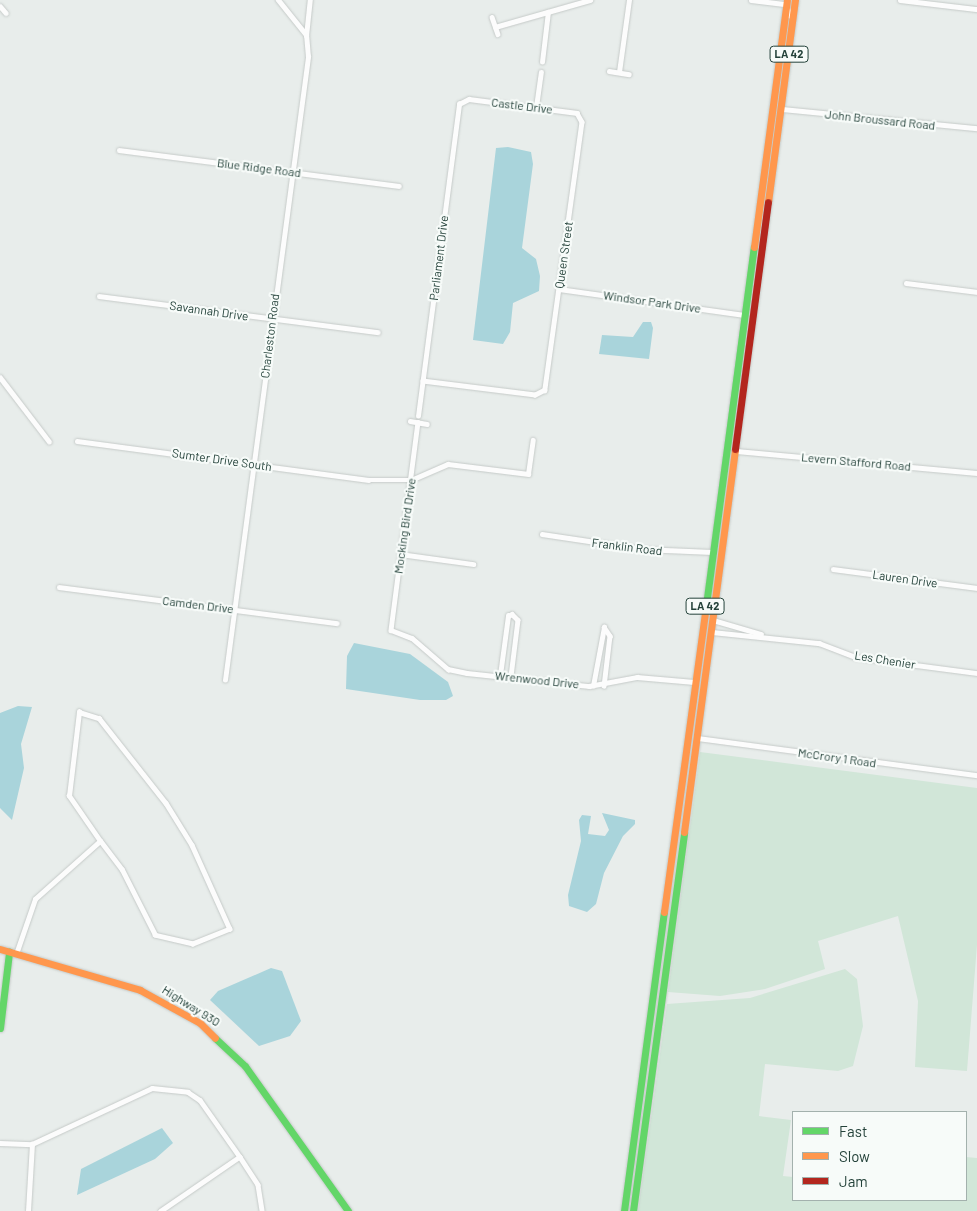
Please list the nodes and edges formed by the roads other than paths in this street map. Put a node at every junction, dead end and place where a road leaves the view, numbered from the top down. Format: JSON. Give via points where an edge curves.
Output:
{"nodes":[{"id":1,"x":278,"y":0,"type":"edge"},
{"id":2,"x":310,"y":0,"type":"edge"},
{"id":3,"x":590,"y":0,"type":"edge"},
{"id":4,"x":629,"y":0,"type":"edge"},
{"id":5,"x":751,"y":0,"type":"edge"},
{"id":6,"x":796,"y":0,"type":"edge"},
{"id":7,"x":900,"y":0,"type":"edge"},
{"id":8,"x":920,"y":1,"type":"edge"},
{"id":9,"x":786,"y":2,"type":"edge"},
{"id":10,"x":0,"y":6,"type":"edge"},
{"id":11,"x":977,"y":9,"type":"edge"},
{"id":12,"x":548,"y":12,"type":"junction"},
{"id":13,"x":6,"y":13,"type":"dead end"},
{"id":14,"x":492,"y":17,"type":"dead end"},
{"id":15,"x":496,"y":27,"type":"junction"},
{"id":16,"x":498,"y":34,"type":"dead end"},
{"id":17,"x":306,"y":36,"type":"junction"},
{"id":18,"x":790,"y":52,"type":"junction"},
{"id":19,"x":542,"y":62,"type":"dead end"},
{"id":20,"x":778,"y":69,"type":"junction"},
{"id":21,"x":609,"y":71,"type":"dead end"},
{"id":22,"x":540,"y":72,"type":"dead end"},
{"id":23,"x":619,"y":72,"type":"junction"},
{"id":24,"x":629,"y":74,"type":"dead end"},
{"id":25,"x":461,"y":102,"type":"joint"},
{"id":26,"x":536,"y":108,"type":"junction"},
{"id":27,"x":782,"y":109,"type":"junction"},
{"id":28,"x":581,"y":116,"type":"joint"},
{"id":29,"x":977,"y":128,"type":"edge"},
{"id":30,"x":119,"y":150,"type":"dead end"},
{"id":31,"x":292,"y":172,"type":"junction"},
{"id":32,"x":399,"y":186,"type":"dead end"},
{"id":33,"x":906,"y":283,"type":"dead end"},
{"id":34,"x":559,"y":289,"type":"junction"},
{"id":35,"x":977,"y":292,"type":"edge"},
{"id":36,"x":99,"y":296,"type":"dead end"},
{"id":37,"x":744,"y":315,"type":"junction"},
{"id":38,"x":272,"y":319,"type":"junction"},
{"id":39,"x":378,"y":332,"type":"dead end"},
{"id":40,"x":742,"y":334,"type":"junction"},
{"id":41,"x":746,"y":371,"type":"junction"},
{"id":42,"x":0,"y":377,"type":"edge"},
{"id":43,"x":423,"y":381,"type":"junction"},
{"id":44,"x":418,"y":416,"type":"dead end"},
{"id":45,"x":731,"y":416,"type":"junction"},
{"id":46,"x":410,"y":421,"type":"dead end"},
{"id":47,"x":418,"y":422,"type":"junction"},
{"id":48,"x":427,"y":424,"type":"dead end"},
{"id":49,"x":533,"y":440,"type":"dead end"},
{"id":50,"x":50,"y":441,"type":"dead end"},
{"id":51,"x":77,"y":441,"type":"dead end"},
{"id":52,"x":736,"y":451,"type":"junction"},
{"id":53,"x":253,"y":465,"type":"junction"},
{"id":54,"x":977,"y":473,"type":"edge"},
{"id":55,"x":411,"y":480,"type":"junction"},
{"id":56,"x":715,"y":532,"type":"junction"},
{"id":57,"x":542,"y":534,"type":"dead end"},
{"id":58,"x":712,"y":552,"type":"junction"},
{"id":59,"x":400,"y":554,"type":"junction"},
{"id":60,"x":473,"y":564,"type":"dead end"},
{"id":61,"x":832,"y":569,"type":"dead end"},
{"id":62,"x":60,"y":587,"type":"dead end"},
{"id":63,"x":977,"y":588,"type":"edge"},
{"id":64,"x":714,"y":592,"type":"junction"},
{"id":65,"x":234,"y":610,"type":"junction"},
{"id":66,"x":713,"y":620,"type":"junction"},
{"id":67,"x":337,"y":623,"type":"dead end"},
{"id":68,"x":391,"y":630,"type":"joint"},
{"id":69,"x":712,"y":632,"type":"junction"},
{"id":70,"x":765,"y":636,"type":"junction"},
{"id":71,"x":977,"y":673,"type":"edge"},
{"id":72,"x":500,"y":676,"type":"junction"},
{"id":73,"x":511,"y":676,"type":"junction"},
{"id":74,"x":225,"y":680,"type":"dead end"},
{"id":75,"x":694,"y":682,"type":"junction"},
{"id":76,"x":593,"y":686,"type":"junction"},
{"id":77,"x":604,"y":686,"type":"junction"},
{"id":78,"x":698,"y":738,"type":"junction"},
{"id":79,"x":683,"y":771,"type":"junction"},
{"id":80,"x":977,"y":776,"type":"edge"},
{"id":81,"x":687,"y":820,"type":"junction"},
{"id":82,"x":100,"y":841,"type":"junction"},
{"id":83,"x":0,"y":949,"type":"edge"},
{"id":84,"x":13,"y":953,"type":"junction"},
{"id":85,"x":3,"y":986,"type":"edge"},
{"id":86,"x":0,"y":1028,"type":"edge"},
{"id":87,"x":0,"y":1143,"type":"edge"},
{"id":88,"x":32,"y":1144,"type":"junction"},
{"id":89,"x":240,"y":1157,"type":"junction"},
{"id":90,"x":28,"y":1211,"type":"edge"},
{"id":91,"x":161,"y":1211,"type":"edge"},
{"id":92,"x":262,"y":1211,"type":"edge"},
{"id":93,"x":348,"y":1211,"type":"edge"},
{"id":94,"x":624,"y":1211,"type":"edge"},
{"id":95,"x":633,"y":1211,"type":"edge"}],
"edges":[{"from":1,"to":17,"type":"street"},
{"from":2,"to":17,"type":"street","name":"Charleston Road"},
{"from":3,"to":12,"type":"street"},
{"from":4,"to":23,"type":"street"},
{"from":5,"to":9,"type":"street"},
{"from":6,"to":18,"type":"main road","number":"LA 42"},
{"from":7,"to":8,"type":"street"},
{"from":8,"to":11,"type":"street"},
{"from":9,"to":18,"type":"street","via":[[790,10]]},
{"from":9,"to":20,"type":"main road","number":"LA 42"},
{"from":10,"to":13,"type":"street"},
{"from":12,"to":15,"type":"street"},
{"from":12,"to":19,"type":"street"},
{"from":14,"to":15,"type":"street"},
{"from":15,"to":16,"type":"street"},
{"from":17,"to":31,"type":"street","name":"Charleston Road","via":[[308,57]]},
{"from":18,"to":27,"type":"main road","number":"LA 42"},
{"from":20,"to":27,"type":"main road","via":[[778,106]]},
{"from":20,"to":37,"type":"main road","number":"LA 42"},
{"from":21,"to":23,"type":"street"},
{"from":22,"to":26,"type":"street"},
{"from":23,"to":24,"type":"street"},
{"from":25,"to":26,"type":"street","name":"Castle Drive"},
{"from":25,"to":43,"type":"street","name":"Parliament Drive"},
{"from":26,"to":28,"type":"street","name":"Castle Drive"},
{"from":27,"to":29,"type":"street","name":"John Broussard Road"},
{"from":27,"to":41,"type":"main road","number":"LA 42"},
{"from":28,"to":34,"type":"street","name":"Queen Street"},
{"from":30,"to":31,"type":"street","name":"Blue Ridge Road"},
{"from":31,"to":32,"type":"street","name":"Blue Ridge Road"},
{"from":31,"to":38,"type":"street","name":"Charleston Road"},
{"from":33,"to":35,"type":"street"},
{"from":34,"to":37,"type":"street","name":"Windsor Park Drive"},
{"from":34,"to":43,"type":"street","name":"Queen Street","via":[[543,392]]},
{"from":36,"to":38,"type":"street","name":"Savannah Drive"},
{"from":37,"to":40,"type":"main road","number":"LA 42"},
{"from":38,"to":39,"type":"street","name":"Savannah Drive"},
{"from":38,"to":53,"type":"street","name":"Charleston Road"},
{"from":40,"to":41,"type":"main road"},
{"from":40,"to":45,"type":"main road","number":"LA 42"},
{"from":41,"to":52,"type":"main road","number":"LA 42"},
{"from":42,"to":50,"type":"street"},
{"from":43,"to":44,"type":"street","name":"Parliament Drive"},
{"from":45,"to":52,"type":"main road"},
{"from":45,"to":56,"type":"main road","number":"LA 42"},
{"from":46,"to":47,"type":"street"},
{"from":47,"to":48,"type":"street"},
{"from":47,"to":55,"type":"street","name":"Mocking Bird Drive"},
{"from":49,"to":55,"type":"street","via":[[528,474],[448,464]]},
{"from":51,"to":53,"type":"street","name":"Sumter Drive South"},
{"from":52,"to":54,"type":"street","name":"Levern Stafford Road"},
{"from":52,"to":64,"type":"main road","number":"LA 42"},
{"from":53,"to":55,"type":"street","name":"Sumter Drive South","via":[[368,480]]},
{"from":53,"to":65,"type":"street","name":"Charleston Road"},
{"from":55,"to":59,"type":"street","name":"Mocking Bird Drive"},
{"from":56,"to":58,"type":"main road","number":"LA 42"},
{"from":56,"to":64,"type":"main road"},
{"from":57,"to":58,"type":"street","name":"Franklin Road","via":[[642,549]]},
{"from":58,"to":75,"type":"main road","number":"LA 42"},
{"from":59,"to":60,"type":"street"},
{"from":59,"to":68,"type":"street","name":"Mocking Bird Drive"},
{"from":61,"to":63,"type":"street","name":"Lauren Drive"},
{"from":62,"to":65,"type":"street","name":"Camden Drive"},
{"from":64,"to":66,"type":"main road","number":"LA 42"},
{"from":64,"to":69,"type":"main road","via":[[708,622]]},
{"from":65,"to":67,"type":"street","name":"Camden Drive"},
{"from":65,"to":74,"type":"street","name":"Charleston Road"},
{"from":66,"to":69,"type":"main road","number":"LA 42"},
{"from":66,"to":70,"type":"street","name":"Les Chenier","via":[[743,625]]},
{"from":68,"to":72,"type":"street","name":"Wrenwood Drive","via":[[412,638],[448,669]]},
{"from":69,"to":70,"type":"street","name":"Les Chenier"},
{"from":69,"to":78,"type":"main road","number":"LA 42"},
{"from":70,"to":71,"type":"street","name":"Les Chenier","via":[[819,643],[855,656]]},
{"from":72,"to":73,"type":"street","name":"Wrenwood Drive"},
{"from":72,"to":73,"type":"street","via":[[508,616],[512,614],[518,620]]},
{"from":73,"to":76,"type":"street","name":"Wrenwood Drive"},
{"from":75,"to":77,"type":"street","name":"Wrenwood Drive","via":[[637,677]]},
{"from":75,"to":78,"type":"main road","via":[[692,732]]},
{"from":75,"to":79,"type":"main road","number":"LA 42"},
{"from":76,"to":77,"type":"street","name":"Wrenwood Drive"},
{"from":76,"to":77,"type":"street","via":[[604,627],[610,636]]},
{"from":78,"to":80,"type":"street","name":"McCrory 1 Road"},
{"from":78,"to":81,"type":"main road","number":"LA 42"},
{"from":79,"to":81,"type":"main road","via":[[688,780]]},
{"from":79,"to":94,"type":"main road","number":"LA 42"},
{"from":81,"to":95,"type":"main road","number":"LA 42"},
{"from":82,"to":82,"type":"street","via":[[69,796],[79,712],[99,718],[166,803],[192,845],[230,929],[193,944],[155,935],[122,870]]},
{"from":82,"to":84,"type":"street","via":[[35,899]]},
{"from":83,"to":84,"type":"main road","name":"Highway 930"},
{"from":84,"to":85,"type":"main road"},
{"from":84,"to":93,"type":"main road","name":"Highway 930","via":[[140,990],[200,1022],[245,1066]]},
{"from":85,"to":86,"type":"main road"},
{"from":87,"to":88,"type":"street"},
{"from":88,"to":89,"type":"street","via":[[137,1093],[176,1088],[200,1100]]},
{"from":88,"to":90,"type":"street"},
{"from":89,"to":91,"type":"street"},
{"from":89,"to":92,"type":"street","via":[[258,1186]]}]}
